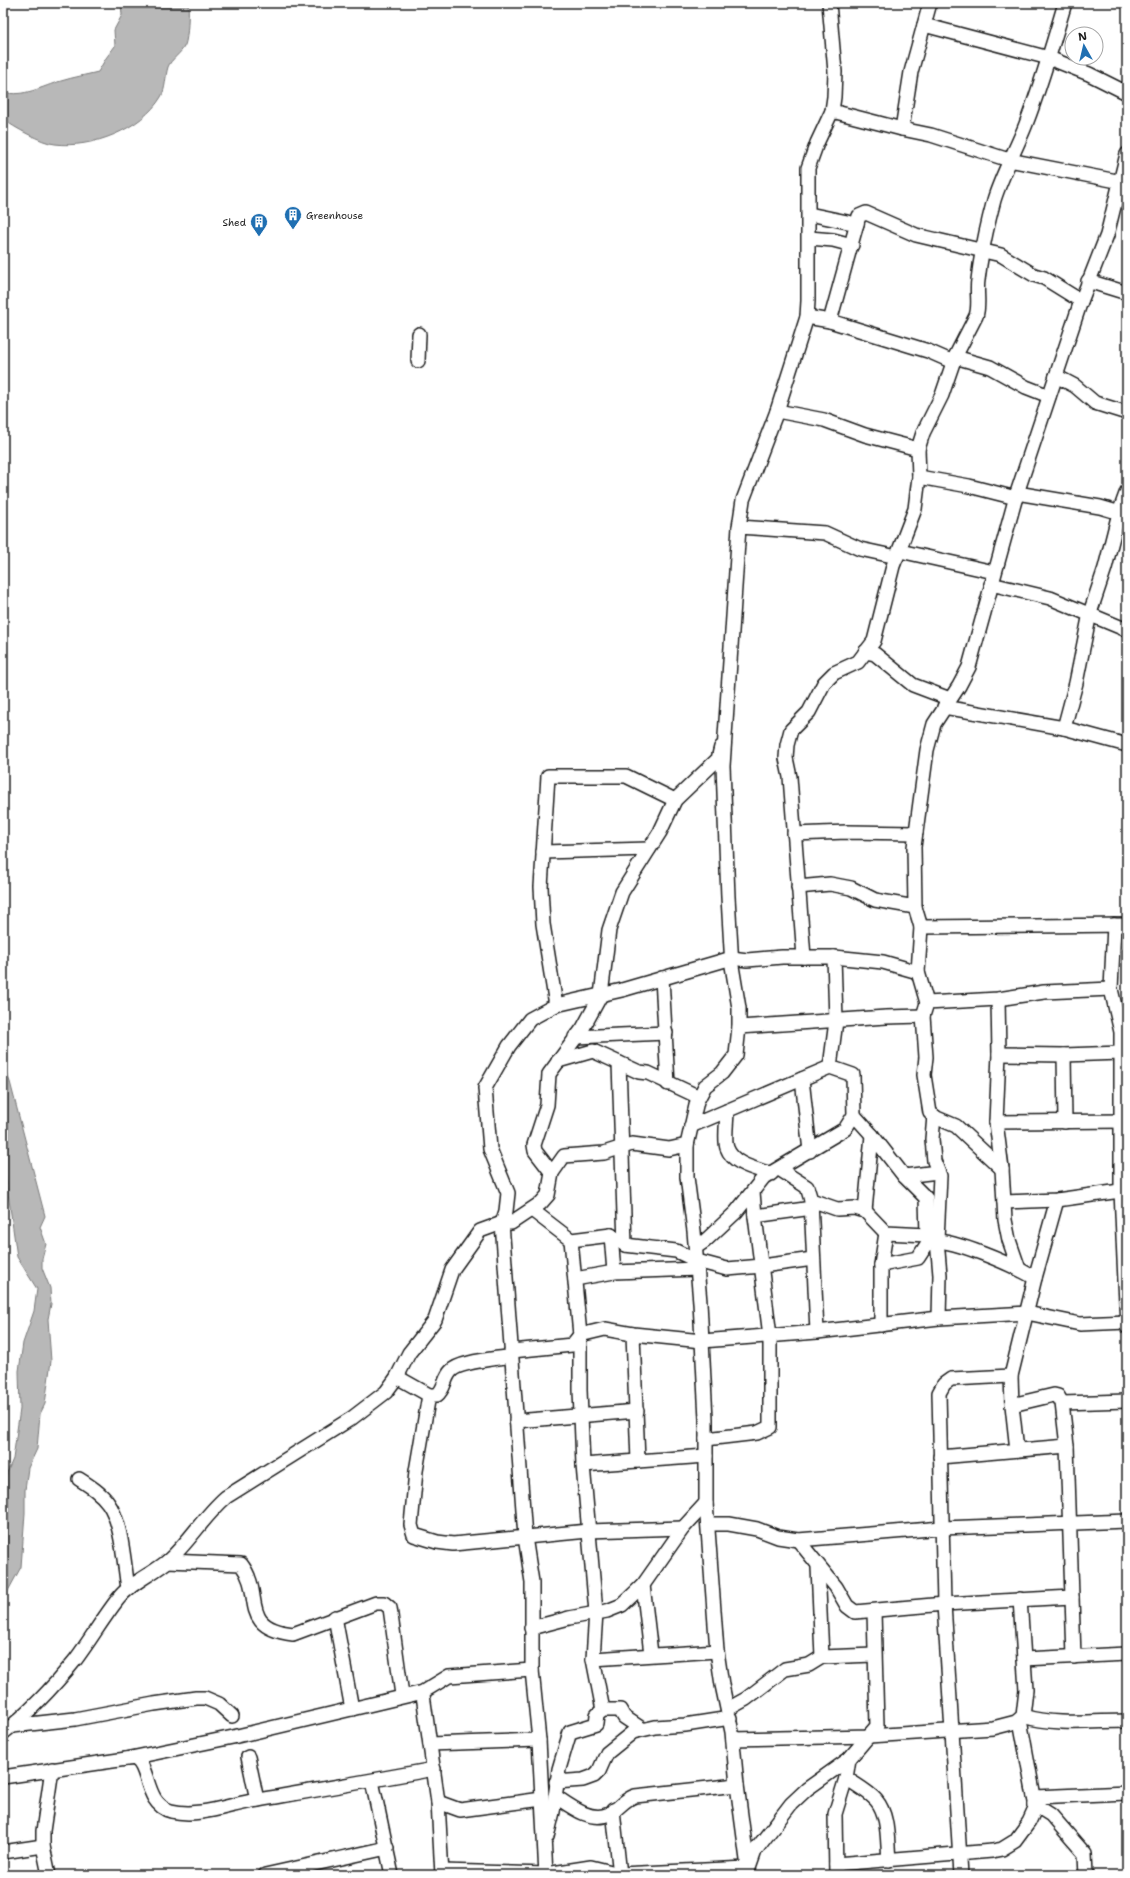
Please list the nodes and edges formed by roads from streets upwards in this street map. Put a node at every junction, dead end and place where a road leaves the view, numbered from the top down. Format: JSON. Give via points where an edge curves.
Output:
{"nodes":[{"id":1,"x":829,"y":3,"type":"edge"},
{"id":2,"x":930,"y":3,"type":"edge"},
{"id":3,"x":1065,"y":3,"type":"edge"},
{"id":4,"x":924,"y":25,"type":"junction"},
{"id":5,"x":1049,"y":58,"type":"junction"},
{"id":6,"x":1127,"y":93,"type":"edge"},
{"id":7,"x":832,"y":111,"type":"junction"},
{"id":8,"x":902,"y":129,"type":"junction"},
{"id":9,"x":1127,"y":154,"type":"edge"},
{"id":10,"x":1009,"y":160,"type":"junction"},
{"id":11,"x":1124,"y":182,"type":"edge"},
{"id":12,"x":809,"y":214,"type":"junction"},
{"id":13,"x":857,"y":224,"type":"junction"},
{"id":14,"x":809,"y":238,"type":"junction"},
{"id":15,"x":852,"y":245,"type":"junction"},
{"id":16,"x":982,"y":250,"type":"junction"},
{"id":17,"x":1088,"y":281,"type":"junction"},
{"id":18,"x":1127,"y":293,"type":"edge"},
{"id":19,"x":1081,"y":301,"type":"junction"},
{"id":20,"x":807,"y":317,"type":"junction"},
{"id":21,"x":830,"y":321,"type":"junction"},
{"id":22,"x":419,"y":334,"type":"dead end"},
{"id":23,"x":954,"y":360,"type":"junction"},
{"id":24,"x":418,"y":361,"type":"dead end"},
{"id":25,"x":1056,"y":376,"type":"junction"},
{"id":26,"x":1050,"y":396,"type":"junction"},
{"id":27,"x":777,"y":411,"type":"junction"},
{"id":28,"x":1127,"y":413,"type":"edge"},
{"id":29,"x":918,"y":449,"type":"junction"},
{"id":30,"x":919,"y":477,"type":"junction"},
{"id":31,"x":1127,"y":491,"type":"edge"},
{"id":32,"x":1016,"y":496,"type":"junction"},
{"id":33,"x":1123,"y":514,"type":"edge"},
{"id":34,"x":739,"y":527,"type":"junction"},
{"id":35,"x":898,"y":554,"type":"junction"},
{"id":36,"x":993,"y":578,"type":"junction"},
{"id":37,"x":1090,"y":613,"type":"junction"},
{"id":38,"x":1127,"y":630,"type":"edge"},
{"id":39,"x":865,"y":652,"type":"junction"},
{"id":40,"x":947,"y":703,"type":"junction"},
{"id":41,"x":1064,"y":728,"type":"junction"},
{"id":42,"x":725,"y":732,"type":"junction"},
{"id":43,"x":1127,"y":745,"type":"edge"},
{"id":44,"x":675,"y":800,"type":"junction"},
{"id":45,"x":916,"y":833,"type":"junction"},
{"id":46,"x":794,"y":834,"type":"junction"},
{"id":47,"x":649,"y":850,"type":"junction"},
{"id":48,"x":542,"y":852,"type":"junction"},
{"id":49,"x":798,"y":887,"type":"junction"},
{"id":50,"x":915,"y":907,"type":"junction"},
{"id":51,"x":1121,"y":925,"type":"edge"},
{"id":52,"x":921,"y":927,"type":"junction"},
{"id":53,"x":804,"y":957,"type":"junction"},
{"id":54,"x":834,"y":957,"type":"junction"},
{"id":55,"x":732,"y":958,"type":"junction"},
{"id":56,"x":918,"y":972,"type":"junction"},
{"id":57,"x":662,"y":978,"type":"junction"},
{"id":58,"x":1111,"y":989,"type":"junction"},
{"id":59,"x":601,"y":994,"type":"junction"},
{"id":60,"x":998,"y":999,"type":"junction"},
{"id":61,"x":556,"y":1005,"type":"junction"},
{"id":62,"x":925,"y":1010,"type":"junction"},
{"id":63,"x":836,"y":1021,"type":"junction"},
{"id":64,"x":739,"y":1027,"type":"junction"},
{"id":65,"x":666,"y":1033,"type":"junction"},
{"id":66,"x":575,"y":1037,"type":"junction"},
{"id":67,"x":1121,"y":1052,"type":"junction"},
{"id":68,"x":999,"y":1054,"type":"junction"},
{"id":69,"x":1064,"y":1055,"type":"junction"},
{"id":70,"x":558,"y":1061,"type":"junction"},
{"id":71,"x":619,"y":1063,"type":"junction"},
{"id":72,"x":830,"y":1067,"type":"junction"},
{"id":73,"x":802,"y":1079,"type":"junction"},
{"id":74,"x":668,"y":1084,"type":"junction"},
{"id":75,"x":699,"y":1097,"type":"junction"},
{"id":76,"x":727,"y":1111,"type":"junction"},
{"id":77,"x":854,"y":1115,"type":"junction"},
{"id":78,"x":934,"y":1116,"type":"junction"},
{"id":79,"x":1124,"y":1121,"type":"edge"},
{"id":80,"x":996,"y":1122,"type":"junction"},
{"id":81,"x":1065,"y":1122,"type":"junction"},
{"id":82,"x":691,"y":1126,"type":"junction"},
{"id":83,"x":872,"y":1135,"type":"junction"},
{"id":84,"x":687,"y":1145,"type":"junction"},
{"id":85,"x":623,"y":1146,"type":"junction"},
{"id":86,"x":810,"y":1151,"type":"junction"},
{"id":87,"x":1002,"y":1168,"type":"junction"},
{"id":88,"x":775,"y":1171,"type":"junction"},
{"id":89,"x":938,"y":1172,"type":"junction"},
{"id":90,"x":552,"y":1174,"type":"junction"},
{"id":91,"x":904,"y":1176,"type":"junction"},
{"id":92,"x":1124,"y":1191,"type":"edge"},
{"id":93,"x":753,"y":1192,"type":"junction"},
{"id":94,"x":933,"y":1198,"type":"junction"},
{"id":95,"x":1057,"y":1200,"type":"junction"},
{"id":96,"x":1004,"y":1202,"type":"junction"},
{"id":97,"x":812,"y":1204,"type":"junction"},
{"id":98,"x":532,"y":1210,"type":"junction"},
{"id":99,"x":865,"y":1211,"type":"junction"},
{"id":100,"x":755,"y":1216,"type":"junction"},
{"id":101,"x":502,"y":1223,"type":"junction"},
{"id":102,"x":886,"y":1233,"type":"junction"},
{"id":103,"x":611,"y":1235,"type":"junction"},
{"id":104,"x":931,"y":1239,"type":"junction"},
{"id":105,"x":571,"y":1240,"type":"junction"},
{"id":106,"x":626,"y":1245,"type":"junction"},
{"id":107,"x":696,"y":1247,"type":"junction"},
{"id":108,"x":813,"y":1259,"type":"junction"},
{"id":109,"x":697,"y":1265,"type":"junction"},
{"id":110,"x":881,"y":1265,"type":"junction"},
{"id":111,"x":1125,"y":1265,"type":"edge"},
{"id":112,"x":762,"y":1266,"type":"junction"},
{"id":113,"x":1019,"y":1269,"type":"junction"},
{"id":114,"x":614,"y":1272,"type":"junction"},
{"id":115,"x":1035,"y":1278,"type":"junction"},
{"id":116,"x":575,"y":1279,"type":"junction"},
{"id":117,"x":1027,"y":1313,"type":"junction"},
{"id":118,"x":939,"y":1318,"type":"junction"},
{"id":119,"x":1127,"y":1324,"type":"edge"},
{"id":120,"x":881,"y":1325,"type":"junction"},
{"id":121,"x":817,"y":1332,"type":"junction"},
{"id":122,"x":633,"y":1334,"type":"junction"},
{"id":123,"x":580,"y":1335,"type":"junction"},
{"id":124,"x":770,"y":1336,"type":"junction"},
{"id":125,"x":702,"y":1341,"type":"junction"},
{"id":126,"x":512,"y":1354,"type":"junction"},
{"id":127,"x":1011,"y":1376,"type":"junction"},
{"id":128,"x":397,"y":1377,"type":"junction"},
{"id":129,"x":429,"y":1395,"type":"junction"},
{"id":130,"x":1127,"y":1401,"type":"edge"},
{"id":131,"x":1062,"y":1404,"type":"junction"},
{"id":132,"x":1012,"y":1405,"type":"junction"},
{"id":133,"x":636,"y":1411,"type":"junction"},
{"id":134,"x":580,"y":1415,"type":"junction"},
{"id":135,"x":516,"y":1420,"type":"junction"},
{"id":136,"x":706,"y":1439,"type":"junction"},
{"id":137,"x":1067,"y":1446,"type":"junction"},
{"id":138,"x":1017,"y":1450,"type":"junction"},
{"id":139,"x":706,"y":1456,"type":"junction"},
{"id":140,"x":940,"y":1457,"type":"junction"},
{"id":141,"x":638,"y":1461,"type":"junction"},
{"id":142,"x":583,"y":1465,"type":"junction"},
{"id":143,"x":79,"y":1479,"type":"dead end"},
{"id":144,"x":706,"y":1503,"type":"junction"},
{"id":145,"x":1127,"y":1521,"type":"edge"},
{"id":146,"x":1070,"y":1523,"type":"junction"},
{"id":147,"x":709,"y":1524,"type":"junction"},
{"id":148,"x":683,"y":1528,"type":"junction"},
{"id":149,"x":942,"y":1528,"type":"junction"},
{"id":150,"x":588,"y":1531,"type":"junction"},
{"id":151,"x":525,"y":1537,"type":"junction"},
{"id":152,"x":798,"y":1540,"type":"junction"},
{"id":153,"x":168,"y":1561,"type":"junction"},
{"id":154,"x":818,"y":1567,"type":"junction"},
{"id":155,"x":643,"y":1585,"type":"junction"},
{"id":156,"x":128,"y":1588,"type":"junction"},
{"id":157,"x":1072,"y":1598,"type":"junction"},
{"id":158,"x":1020,"y":1600,"type":"junction"},
{"id":159,"x":944,"y":1604,"type":"junction"},
{"id":160,"x":874,"y":1611,"type":"junction"},
{"id":161,"x":596,"y":1612,"type":"junction"},
{"id":162,"x":336,"y":1617,"type":"junction"},
{"id":163,"x":531,"y":1628,"type":"junction"},
{"id":164,"x":717,"y":1651,"type":"junction"},
{"id":165,"x":651,"y":1654,"type":"junction"},
{"id":166,"x":1127,"y":1654,"type":"edge"},
{"id":167,"x":874,"y":1655,"type":"junction"},
{"id":168,"x":822,"y":1657,"type":"junction"},
{"id":169,"x":1074,"y":1657,"type":"junction"},
{"id":170,"x":593,"y":1659,"type":"junction"},
{"id":171,"x":1024,"y":1659,"type":"junction"},
{"id":172,"x":532,"y":1670,"type":"junction"},
{"id":173,"x":421,"y":1693,"type":"junction"},
{"id":174,"x":402,"y":1695,"type":"junction"},
{"id":175,"x":352,"y":1709,"type":"junction"},
{"id":176,"x":603,"y":1710,"type":"junction"},
{"id":177,"x":729,"y":1713,"type":"junction"},
{"id":178,"x":232,"y":1716,"type":"dead end"},
{"id":179,"x":1022,"y":1718,"type":"junction"},
{"id":180,"x":1127,"y":1721,"type":"edge"},
{"id":181,"x":642,"y":1728,"type":"junction"},
{"id":182,"x":8,"y":1729,"type":"edge"},
{"id":183,"x":952,"y":1729,"type":"junction"},
{"id":184,"x":869,"y":1736,"type":"junction"},
{"id":185,"x":733,"y":1739,"type":"junction"},
{"id":186,"x":539,"y":1740,"type":"junction"},
{"id":187,"x":430,"y":1744,"type":"junction"},
{"id":188,"x":248,"y":1757,"type":"dead end"},
{"id":189,"x":126,"y":1759,"type":"junction"},
{"id":190,"x":849,"y":1759,"type":"junction"},
{"id":191,"x":52,"y":1769,"type":"junction"},
{"id":192,"x":434,"y":1769,"type":"junction"},
{"id":193,"x":3,"y":1777,"type":"edge"},
{"id":194,"x":846,"y":1778,"type":"junction"},
{"id":195,"x":372,"y":1781,"type":"junction"},
{"id":196,"x":556,"y":1782,"type":"junction"},
{"id":197,"x":737,"y":1785,"type":"junction"},
{"id":198,"x":1127,"y":1793,"type":"edge"},
{"id":199,"x":555,"y":1796,"type":"junction"},
{"id":200,"x":542,"y":1799,"type":"junction"},
{"id":201,"x":257,"y":1800,"type":"junction"},
{"id":202,"x":1035,"y":1801,"type":"junction"},
{"id":203,"x":438,"y":1802,"type":"junction"},
{"id":204,"x":613,"y":1810,"type":"junction"},
{"id":205,"x":44,"y":1846,"type":"junction"},
{"id":206,"x":543,"y":1847,"type":"junction"},
{"id":207,"x":387,"y":1848,"type":"junction"},
{"id":208,"x":3,"y":1852,"type":"edge"},
{"id":209,"x":960,"y":1853,"type":"junction"},
{"id":210,"x":889,"y":1860,"type":"junction"},
{"id":211,"x":836,"y":1869,"type":"edge"},
{"id":212,"x":749,"y":1871,"type":"edge"},
{"id":213,"x":442,"y":1873,"type":"edge"},
{"id":214,"x":271,"y":1874,"type":"edge"},
{"id":215,"x":49,"y":1875,"type":"edge"},
{"id":216,"x":392,"y":1875,"type":"edge"},
{"id":217,"x":546,"y":1875,"type":"edge"},
{"id":218,"x":620,"y":1875,"type":"edge"},
{"id":219,"x":737,"y":1875,"type":"edge"},
{"id":220,"x":961,"y":1875,"type":"edge"},
{"id":221,"x":1086,"y":1875,"type":"edge"}],
"edges":[{"from":1,"to":7,"type":"street","via":[[835,72]]},
{"from":2,"to":4,"type":"street"},
{"from":3,"to":5,"type":"street"},
{"from":4,"to":5,"type":"street"},
{"from":4,"to":8,"type":"street","via":[[911,72]]},
{"from":5,"to":6,"type":"street"},
{"from":5,"to":10,"type":"street","via":[[1026,123]]},
{"from":7,"to":8,"type":"street"},
{"from":7,"to":12,"type":"street","via":[[808,168]]},
{"from":8,"to":10,"type":"street","via":[[938,137]]},
{"from":9,"to":11,"type":"street"},
{"from":10,"to":11,"type":"street"},
{"from":10,"to":16,"type":"street","via":[[995,198]]},
{"from":11,"to":17,"type":"street","via":[[1107,235]]},
{"from":12,"to":13,"type":"street"},
{"from":12,"to":14,"type":"street"},
{"from":13,"to":15,"type":"street"},
{"from":13,"to":16,"type":"street","via":[[859,216],[866,213],[916,235]]},
{"from":14,"to":15,"type":"street"},
{"from":14,"to":20,"type":"street"},
{"from":15,"to":21,"type":"street"},
{"from":16,"to":19,"type":"street","via":[[1000,255]]},
{"from":16,"to":23,"type":"street","via":[[977,286],[978,311]]},
{"from":17,"to":18,"type":"street"},
{"from":17,"to":19,"type":"street"},
{"from":19,"to":25,"type":"street"},
{"from":20,"to":21,"type":"street"},
{"from":20,"to":27,"type":"street"},
{"from":21,"to":23,"type":"street"},
{"from":22,"to":24,"type":"street"},
{"from":23,"to":26,"type":"street","via":[[990,367],[1026,387]]},
{"from":23,"to":29,"type":"street"},
{"from":25,"to":26,"type":"street"},
{"from":25,"to":28,"type":"street","via":[[1075,386],[1095,403]]},
{"from":26,"to":32,"type":"street"},
{"from":27,"to":29,"type":"street","via":[[824,420],[865,436]]},
{"from":27,"to":34,"type":"street","via":[[743,500]]},
{"from":29,"to":30,"type":"street"},
{"from":30,"to":32,"type":"street"},
{"from":30,"to":35,"type":"street","via":[[915,509]]},
{"from":31,"to":33,"type":"street"},
{"from":32,"to":33,"type":"street","via":[[1100,507]]},
{"from":32,"to":36,"type":"street"},
{"from":33,"to":37,"type":"street"},
{"from":34,"to":35,"type":"street","via":[[825,532],[860,549]]},
{"from":34,"to":42,"type":"street"},
{"from":35,"to":36,"type":"street"},
{"from":35,"to":39,"type":"street","via":[[874,641]]},
{"from":36,"to":37,"type":"street"},
{"from":36,"to":40,"type":"street","via":[[969,667]]},
{"from":37,"to":38,"type":"street"},
{"from":37,"to":41,"type":"street"},
{"from":39,"to":40,"type":"street","via":[[875,654],[913,685]]},
{"from":39,"to":46,"type":"street","via":[[858,662],[834,673],[824,683],[809,712],[791,730],[786,758]]},
{"from":40,"to":41,"type":"street"},
{"from":40,"to":45,"type":"street","via":[[934,724],[927,750]]},
{"from":41,"to":43,"type":"street"},
{"from":42,"to":44,"type":"street","via":[[718,759]]},
{"from":42,"to":55,"type":"street","via":[[723,766]]},
{"from":44,"to":47,"type":"street"},
{"from":44,"to":48,"type":"street","via":[[626,776],[548,776]]},
{"from":45,"to":46,"type":"street"},
{"from":45,"to":50,"type":"street"},
{"from":46,"to":49,"type":"street"},
{"from":47,"to":48,"type":"street"},
{"from":47,"to":59,"type":"street","via":[[622,892],[615,909],[609,930]]},
{"from":48,"to":61,"type":"street","via":[[543,924]]},
{"from":49,"to":50,"type":"street","via":[[830,884],[851,888],[875,900]]},
{"from":49,"to":53,"type":"street"},
{"from":50,"to":52,"type":"street"},
{"from":51,"to":52,"type":"street"},
{"from":51,"to":58,"type":"street"},
{"from":52,"to":56,"type":"street"},
{"from":53,"to":54,"type":"street"},
{"from":53,"to":55,"type":"street","via":[[747,960]]},
{"from":54,"to":56,"type":"street","via":[[883,962]]},
{"from":54,"to":63,"type":"street"},
{"from":55,"to":57,"type":"street"},
{"from":55,"to":64,"type":"street"},
{"from":56,"to":62,"type":"street"},
{"from":57,"to":59,"type":"street"},
{"from":57,"to":65,"type":"street"},
{"from":58,"to":60,"type":"street","via":[[1044,992]]},
{"from":58,"to":67,"type":"street","via":[[1120,1032]]},
{"from":59,"to":61,"type":"street"},
{"from":59,"to":66,"type":"street","via":[[592,1013]]},
{"from":60,"to":62,"type":"street"},
{"from":60,"to":68,"type":"street"},
{"from":61,"to":101,"type":"street","via":[[530,1019],[519,1031],[484,1088],[490,1149],[508,1193]]},
{"from":62,"to":63,"type":"street"},
{"from":62,"to":78,"type":"street","via":[[924,1075],[930,1113]]},
{"from":63,"to":64,"type":"street"},
{"from":63,"to":72,"type":"street"},
{"from":64,"to":75,"type":"street","via":[[736,1055],[722,1073],[705,1086]]},
{"from":65,"to":66,"type":"street"},
{"from":65,"to":74,"type":"street"},
{"from":66,"to":70,"type":"street"},
{"from":67,"to":69,"type":"street"},
{"from":67,"to":79,"type":"street"},
{"from":68,"to":69,"type":"street"},
{"from":68,"to":80,"type":"street"},
{"from":69,"to":81,"type":"street"},
{"from":70,"to":71,"type":"street","via":[[593,1051]]},
{"from":70,"to":90,"type":"street","via":[[549,1074],[547,1105],[534,1145],[535,1151]]},
{"from":71,"to":74,"type":"street","via":[[648,1073]]},
{"from":71,"to":85,"type":"street"},
{"from":72,"to":73,"type":"street"},
{"from":72,"to":77,"type":"street","via":[[853,1076]]},
{"from":73,"to":76,"type":"street"},
{"from":73,"to":86,"type":"street"},
{"from":74,"to":75,"type":"street"},
{"from":75,"to":82,"type":"street"},
{"from":76,"to":82,"type":"street"},
{"from":76,"to":88,"type":"street","via":[[727,1148],[734,1158],[741,1164]]},
{"from":77,"to":83,"type":"street"},
{"from":77,"to":86,"type":"street","via":[[845,1129]]},
{"from":78,"to":87,"type":"street","via":[[956,1126]]},
{"from":78,"to":89,"type":"street","via":[[932,1139]]},
{"from":79,"to":81,"type":"street"},
{"from":79,"to":92,"type":"street"},
{"from":80,"to":81,"type":"street"},
{"from":80,"to":87,"type":"street"},
{"from":82,"to":84,"type":"street"},
{"from":83,"to":91,"type":"street"},
{"from":83,"to":99,"type":"street"},
{"from":84,"to":85,"type":"street","via":[[669,1149],[643,1144]]},
{"from":84,"to":107,"type":"street","via":[[687,1177]]},
{"from":85,"to":90,"type":"street","via":[[604,1153],[564,1156]]},
{"from":85,"to":106,"type":"street"},
{"from":86,"to":88,"type":"street"},
{"from":87,"to":96,"type":"street"},
{"from":88,"to":93,"type":"street","via":[[764,1178]]},
{"from":88,"to":97,"type":"street","via":[[807,1188]]},
{"from":89,"to":91,"type":"street"},
{"from":89,"to":94,"type":"street","via":[[940,1176]]},
{"from":90,"to":98,"type":"street","via":[[548,1195]]},
{"from":91,"to":94,"type":"street"},
{"from":92,"to":95,"type":"street"},
{"from":92,"to":111,"type":"street"},
{"from":93,"to":100,"type":"street"},
{"from":93,"to":107,"type":"street","via":[[736,1212]]},
{"from":94,"to":104,"type":"street"},
{"from":95,"to":96,"type":"street"},
{"from":95,"to":115,"type":"street"},
{"from":96,"to":113,"type":"street","via":[[1009,1240]]},
{"from":97,"to":99,"type":"street"},
{"from":97,"to":100,"type":"street"},
{"from":97,"to":108,"type":"street"},
{"from":98,"to":101,"type":"street","via":[[511,1223]]},
{"from":98,"to":105,"type":"street"},
{"from":99,"to":102,"type":"street"},
{"from":100,"to":112,"type":"street"},
{"from":101,"to":126,"type":"street"},
{"from":101,"to":128,"type":"street","via":[[480,1231],[452,1270],[435,1320],[409,1353]]},
{"from":102,"to":104,"type":"street"},
{"from":102,"to":110,"type":"street"},
{"from":103,"to":105,"type":"street"},
{"from":103,"to":106,"type":"street"},
{"from":103,"to":114,"type":"street"},
{"from":104,"to":110,"type":"street","via":[[918,1258]]},
{"from":104,"to":113,"type":"street","via":[[956,1245]]},
{"from":104,"to":118,"type":"street","via":[[940,1275]]},
{"from":105,"to":116,"type":"street"},
{"from":106,"to":109,"type":"street","via":[[676,1251]]},
{"from":107,"to":109,"type":"street"},
{"from":108,"to":112,"type":"street"},
{"from":108,"to":121,"type":"street"},
{"from":109,"to":112,"type":"street","via":[[727,1269]]},
{"from":109,"to":114,"type":"street"},
{"from":109,"to":125,"type":"street"},
{"from":110,"to":120,"type":"street"},
{"from":111,"to":119,"type":"street"},
{"from":112,"to":124,"type":"street"},
{"from":113,"to":115,"type":"street"},
{"from":114,"to":116,"type":"street"},
{"from":115,"to":117,"type":"street"},
{"from":116,"to":123,"type":"street"},
{"from":117,"to":118,"type":"street"},
{"from":117,"to":119,"type":"street","via":[[1080,1324]]},
{"from":117,"to":127,"type":"street"},
{"from":118,"to":120,"type":"street"},
{"from":120,"to":121,"type":"street"},
{"from":121,"to":124,"type":"street"},
{"from":122,"to":123,"type":"street","via":[[606,1329]]},
{"from":122,"to":125,"type":"street"},
{"from":122,"to":133,"type":"street"},
{"from":123,"to":126,"type":"street","via":[[572,1345]]},
{"from":123,"to":134,"type":"street"},
{"from":124,"to":125,"type":"street"},
{"from":124,"to":136,"type":"street","via":[[770,1427],[758,1433]]},
{"from":125,"to":136,"type":"street"},
{"from":126,"to":129,"type":"street","via":[[452,1369],[446,1376],[440,1393]]},
{"from":126,"to":135,"type":"street"},
{"from":127,"to":132,"type":"street"},
{"from":127,"to":140,"type":"street","via":[[956,1378],[944,1384],[939,1393]]},
{"from":128,"to":129,"type":"street"},
{"from":128,"to":153,"type":"street","via":[[386,1392],[352,1418],[226,1497]]},
{"from":129,"to":151,"type":"street","via":[[416,1470],[411,1525],[414,1535],[453,1544]]},
{"from":130,"to":131,"type":"street"},
{"from":131,"to":132,"type":"street","via":[[1058,1396],[1054,1395]]},
{"from":131,"to":137,"type":"street"},
{"from":132,"to":138,"type":"street"},
{"from":133,"to":134,"type":"street"},
{"from":133,"to":141,"type":"street"},
{"from":134,"to":135,"type":"street"},
{"from":134,"to":142,"type":"street"},
{"from":135,"to":151,"type":"street"},
{"from":136,"to":139,"type":"street"},
{"from":137,"to":138,"type":"street"},
{"from":137,"to":146,"type":"street"},
{"from":138,"to":140,"type":"street"},
{"from":139,"to":141,"type":"street"},
{"from":139,"to":144,"type":"street"},
{"from":140,"to":149,"type":"street"},
{"from":141,"to":142,"type":"street"},
{"from":142,"to":150,"type":"street"},
{"from":143,"to":156,"type":"street","via":[[102,1495],[114,1513],[121,1539]]},
{"from":144,"to":147,"type":"street"},
{"from":144,"to":148,"type":"street"},
{"from":145,"to":146,"type":"street"},
{"from":146,"to":149,"type":"street"},
{"from":146,"to":157,"type":"street"},
{"from":147,"to":152,"type":"street","via":[[729,1524],[757,1529],[778,1537]]},
{"from":147,"to":164,"type":"street"},
{"from":148,"to":150,"type":"street"},
{"from":148,"to":155,"type":"street"},
{"from":149,"to":152,"type":"street"},
{"from":149,"to":159,"type":"street"},
{"from":150,"to":151,"type":"street"},
{"from":150,"to":161,"type":"street"},
{"from":151,"to":163,"type":"street","via":[[532,1582]]},
{"from":152,"to":154,"type":"street"},
{"from":153,"to":156,"type":"street"},
{"from":153,"to":162,"type":"street","via":[[241,1564],[248,1573],[256,1612],[270,1629],[294,1634]]},
{"from":154,"to":160,"type":"street","via":[[836,1587],[847,1606],[855,1612]]},
{"from":154,"to":168,"type":"street"},
{"from":155,"to":161,"type":"street","via":[[622,1605]]},
{"from":155,"to":165,"type":"street"},
{"from":156,"to":182,"type":"street","via":[[55,1684]]},
{"from":157,"to":158,"type":"street"},
{"from":157,"to":169,"type":"street"},
{"from":158,"to":159,"type":"street"},
{"from":158,"to":171,"type":"street"},
{"from":159,"to":160,"type":"street"},
{"from":159,"to":183,"type":"street"},
{"from":160,"to":167,"type":"street"},
{"from":161,"to":163,"type":"street"},
{"from":161,"to":170,"type":"street"},
{"from":162,"to":174,"type":"street","via":[[376,1603],[384,1603],[390,1608]]},
{"from":162,"to":175,"type":"street"},
{"from":163,"to":172,"type":"street"},
{"from":164,"to":165,"type":"street"},
{"from":164,"to":177,"type":"street"},
{"from":165,"to":170,"type":"street"},
{"from":166,"to":169,"type":"street"},
{"from":167,"to":168,"type":"street"},
{"from":167,"to":184,"type":"street","via":[[877,1726]]},
{"from":168,"to":177,"type":"street","via":[[809,1665],[785,1669]]},
{"from":169,"to":171,"type":"street"},
{"from":170,"to":176,"type":"street"},
{"from":171,"to":179,"type":"street","via":[[1026,1690]]},
{"from":172,"to":173,"type":"street","via":[[449,1676]]},
{"from":172,"to":186,"type":"street"},
{"from":173,"to":174,"type":"street"},
{"from":173,"to":187,"type":"street"},
{"from":174,"to":175,"type":"street"},
{"from":175,"to":189,"type":"street"},
{"from":176,"to":181,"type":"street","via":[[620,1710],[624,1717]]},
{"from":176,"to":196,"type":"street","via":[[597,1715],[596,1724],[570,1732]]},
{"from":177,"to":181,"type":"street","via":[[685,1725]]},
{"from":177,"to":185,"type":"street"},
{"from":178,"to":182,"type":"street","via":[[219,1704],[205,1698],[196,1698]]},
{"from":179,"to":180,"type":"street"},
{"from":179,"to":183,"type":"street","via":[[997,1727]]},
{"from":179,"to":202,"type":"street"},
{"from":181,"to":196,"type":"street","via":[[632,1732],[607,1753],[594,1776],[583,1780]]},
{"from":183,"to":184,"type":"street"},
{"from":183,"to":209,"type":"street"},
{"from":184,"to":185,"type":"street"},
{"from":184,"to":190,"type":"street"},
{"from":185,"to":197,"type":"street"},
{"from":186,"to":187,"type":"street"},
{"from":186,"to":200,"type":"street"},
{"from":187,"to":192,"type":"street"},
{"from":188,"to":201,"type":"street"},
{"from":189,"to":191,"type":"street"},
{"from":189,"to":201,"type":"street","via":[[136,1759],[142,1766],[147,1784],[157,1803],[170,1811],[198,1813]]},
{"from":190,"to":194,"type":"street"},
{"from":190,"to":212,"type":"street","via":[[807,1789],[791,1804],[755,1851]]},
{"from":191,"to":193,"type":"street"},
{"from":191,"to":205,"type":"street","via":[[45,1810]]},
{"from":192,"to":195,"type":"street"},
{"from":192,"to":203,"type":"street"},
{"from":194,"to":210,"type":"street","via":[[875,1799],[881,1808]]},
{"from":194,"to":211,"type":"street","via":[[835,1814]]},
{"from":195,"to":201,"type":"street"},
{"from":195,"to":207,"type":"street"},
{"from":196,"to":199,"type":"street"},
{"from":197,"to":204,"type":"street","via":[[635,1796]]},
{"from":197,"to":212,"type":"street"},
{"from":198,"to":202,"type":"street"},
{"from":199,"to":204,"type":"street","via":[[582,1813],[596,1816],[610,1814]]},
{"from":199,"to":206,"type":"street","via":[[549,1833]]},
{"from":200,"to":203,"type":"street","via":[[460,1810]]},
{"from":200,"to":206,"type":"street"},
{"from":202,"to":209,"type":"street","via":[[1033,1815],[1024,1831],[1008,1846],[992,1851]]},
{"from":202,"to":221,"type":"street","via":[[1051,1815],[1085,1854]]},
{"from":203,"to":213,"type":"street"},
{"from":204,"to":218,"type":"street"},
{"from":205,"to":208,"type":"street"},
{"from":205,"to":215,"type":"street"},
{"from":206,"to":217,"type":"street"},
{"from":207,"to":214,"type":"street"},
{"from":207,"to":216,"type":"street"},
{"from":209,"to":210,"type":"street"},
{"from":209,"to":220,"type":"street"},
{"from":210,"to":211,"type":"street"},
{"from":212,"to":218,"type":"street"},
{"from":212,"to":219,"type":"street"},
{"from":213,"to":217,"type":"street"},
{"from":217,"to":218,"type":"street","via":[[591,1867]]}]}
